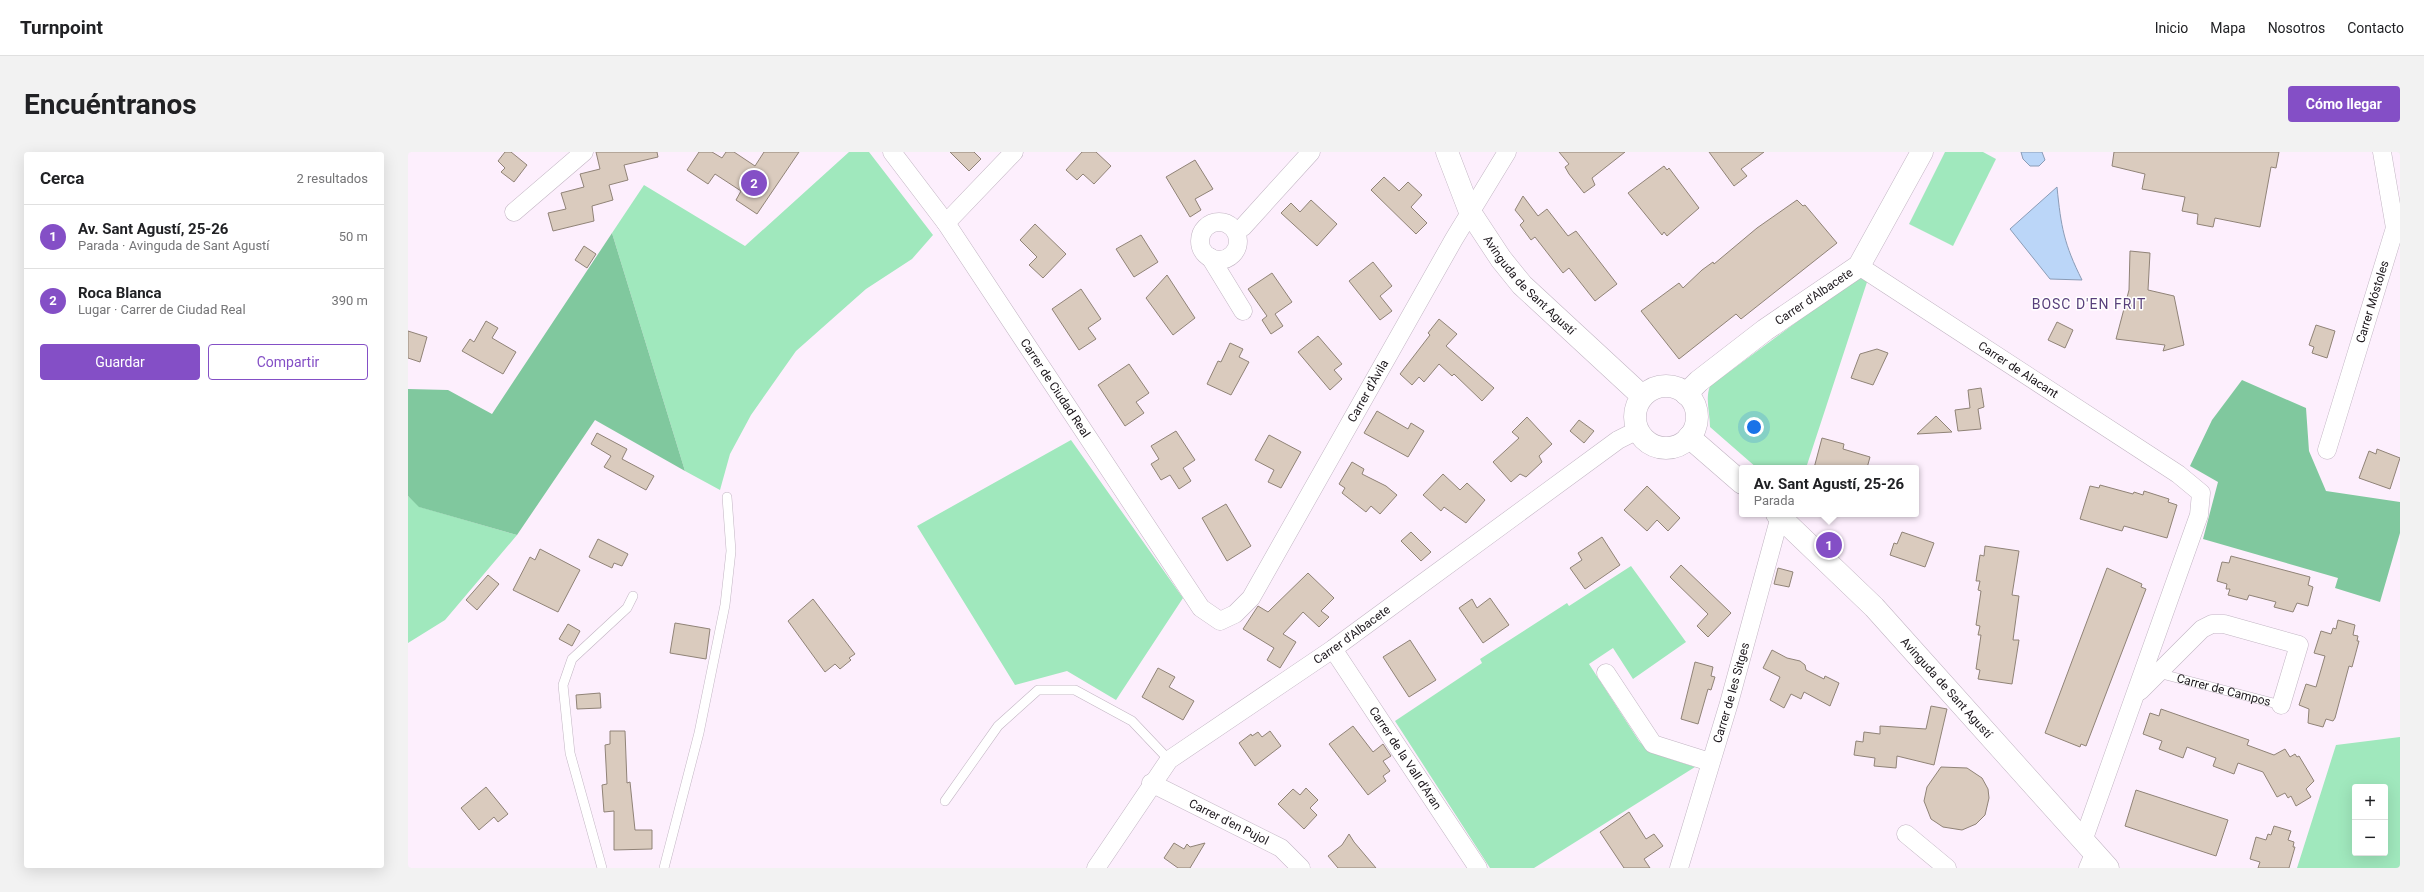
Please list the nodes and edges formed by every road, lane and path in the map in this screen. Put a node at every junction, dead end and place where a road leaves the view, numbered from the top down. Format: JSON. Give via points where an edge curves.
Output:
{"nodes":[{"id":1,"x":584,"y":152,"type":"edge"},
{"id":2,"x":892,"y":152,"type":"edge"},
{"id":3,"x":1014,"y":152,"type":"edge"},
{"id":4,"x":1311,"y":152,"type":"edge"},
{"id":5,"x":1447,"y":152,"type":"edge"},
{"id":6,"x":1507,"y":152,"type":"edge"},
{"id":7,"x":1922,"y":152,"type":"edge"},
{"id":8,"x":2382,"y":152,"type":"edge"},
{"id":9,"x":514,"y":212,"type":"dead end"},
{"id":10,"x":1470,"y":212,"type":"junction"},
{"id":11,"x":946,"y":223,"type":"junction"},
{"id":12,"x":1236,"y":231,"type":"junction"},
{"id":13,"x":1210,"y":258,"type":"junction"},
{"id":14,"x":1859,"y":266,"type":"junction"},
{"id":15,"x":1243,"y":311,"type":"dead end"},
{"id":16,"x":1686,"y":394,"type":"junction"},
{"id":17,"x":1642,"y":396,"type":"junction"},
{"id":18,"x":1638,"y":430,"type":"junction"},
{"id":19,"x":1689,"y":437,"type":"junction"},
{"id":20,"x":2327,"y":450,"type":"dead end"},
{"id":21,"x":1739,"y":480,"type":"edge"},
{"id":22,"x":727,"y":497,"type":"dead end"},
{"id":23,"x":2199,"y":516,"type":"joint"},
{"id":24,"x":1778,"y":517,"type":"edge"},
{"id":25,"x":1781,"y":517,"type":"edge"},
{"id":26,"x":633,"y":596,"type":"dead end"},
{"id":27,"x":1220,"y":621,"type":"joint"},
{"id":28,"x":1333,"y":649,"type":"junction"},
{"id":29,"x":1606,"y":673,"type":"dead end"},
{"id":30,"x":2158,"y":673,"type":"junction"},
{"id":31,"x":2136,"y":694,"type":"junction"},
{"id":32,"x":2281,"y":705,"type":"joint"},
{"id":33,"x":1169,"y":760,"type":"junction"},
{"id":34,"x":1710,"y":762,"type":"junction"},
{"id":35,"x":1151,"y":783,"type":"junction"},
{"id":36,"x":945,"y":801,"type":"dead end"},
{"id":37,"x":1906,"y":834,"type":"dead end"},
{"id":38,"x":2093,"y":858,"type":"edge"},
{"id":39,"x":602,"y":868,"type":"edge"},
{"id":40,"x":664,"y":868,"type":"edge"},
{"id":41,"x":1096,"y":868,"type":"edge"},
{"id":42,"x":1302,"y":868,"type":"edge"},
{"id":43,"x":1478,"y":868,"type":"edge"},
{"id":44,"x":1679,"y":868,"type":"edge"},
{"id":45,"x":1947,"y":868,"type":"edge"}],
"edges":[{"from":1,"to":9,"type":"street"},
{"from":2,"to":11,"type":"street","name":"Carrer de Ciudad Real"},
{"from":3,"to":11,"type":"street"},
{"from":4,"to":12,"type":"street","via":[[1243,227]]},
{"from":5,"to":10,"type":"street","name":"Avinguda de Sant Agustí"},
{"from":6,"to":10,"type":"street","name":"Carrer d'Àvila"},
{"from":7,"to":14,"type":"street","name":"Carrer d'Albacete"},
{"from":8,"to":20,"type":"street","name":"Carrer Móstoles","via":[[2395,228]]},
{"from":10,"to":17,"type":"street","name":"Avinguda de Sant Agustí","via":[[1501,259],[1522,285]]},
{"from":10,"to":27,"type":"street","name":"Carrer d'Àvila","via":[[1251,598],[1235,614]]},
{"from":11,"to":27,"type":"street","name":"Carrer de Ciudad Real","via":[[1201,608]]},
{"from":12,"to":13,"type":"street","via":[[1238,243],[1232,254],[1222,260]]},
{"from":12,"to":13,"type":"street","via":[[1220,221],[1203,229],[1200,235],[1201,248]]},
{"from":13,"to":15,"type":"street"},
{"from":14,"to":16,"type":"street","name":"Carrer d'Albacete","via":[[1765,330]]},
{"from":14,"to":23,"type":"street","name":"Carrer de Alacant","via":[[2178,474],[2201,493]]},
{"from":16,"to":17,"type":"street","via":[[1680,389],[1664,386]]},
{"from":16,"to":19,"type":"street","via":[[1693,403],[1696,414],[1695,426]]},
{"from":17,"to":18,"type":"street","via":[[1635,412]]},
{"from":18,"to":19,"type":"street","via":[[1645,440],[1662,447],[1674,446]]},
{"from":18,"to":28,"type":"street","name":"Carrer d'Albacete","via":[[1618,440]]},
{"from":19,"to":21,"type":"street"},
{"from":22,"to":40,"type":"lane","via":[[731,550],[725,605],[699,733]]},
{"from":23,"to":31,"type":"street","name":"Carrer de Campos"},
{"from":24,"to":34,"type":"street","name":"Carrer de les Sitges"},
{"from":25,"to":38,"type":"street","name":"Avinguda de Sant Agustí","via":[[1874,607]]},
{"from":26,"to":39,"type":"lane","via":[[627,608],[572,659],[563,685],[570,753]]},
{"from":28,"to":33,"type":"street","name":"Carrer d'Albacete"},
{"from":28,"to":43,"type":"street","name":"Carrer de la Vall d'Aran"},
{"from":29,"to":34,"type":"street","via":[[1653,744]]},
{"from":30,"to":31,"type":"street","name":"Carrer de Campos"},
{"from":30,"to":32,"type":"lane","name":"Carrer de Campos"},
{"from":30,"to":32,"type":"street","name":"Carrer de Campos","via":[[2202,629],[2212,624],[2224,624],[2299,645]]},
{"from":31,"to":38,"type":"street","name":"Carrer de Campos"},
{"from":33,"to":35,"type":"street","name":"Carrer d'Albacete"},
{"from":33,"to":36,"type":"lane","via":[[1132,721],[1075,690],[1038,690],[998,726]]},
{"from":34,"to":44,"type":"street","name":"Carrer de les Sitges"},
{"from":35,"to":41,"type":"street","name":"Carrer d'Albacete"},
{"from":35,"to":42,"type":"street","name":"Carrer d'en Pujol","via":[[1282,848]]},
{"from":37,"to":45,"type":"street"}]}
